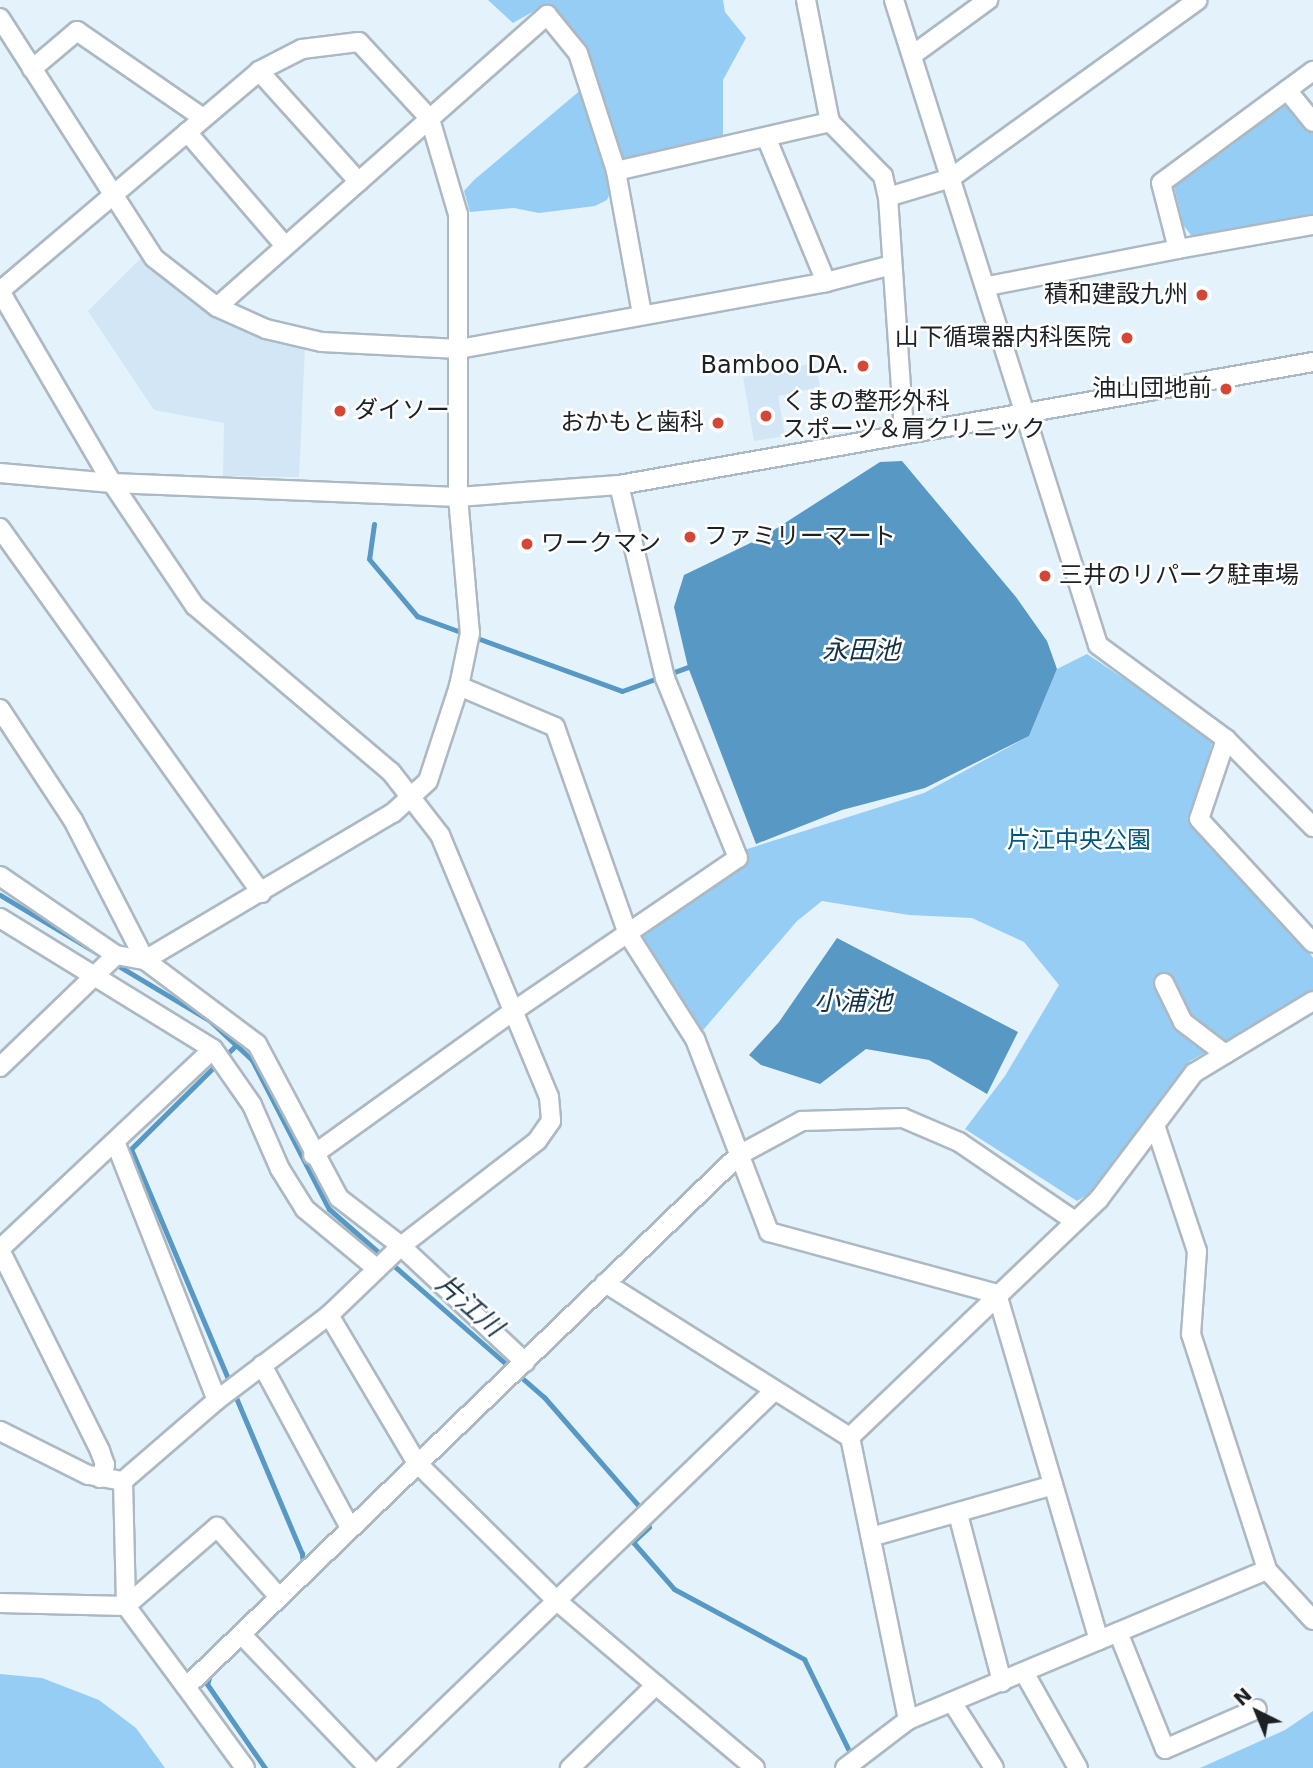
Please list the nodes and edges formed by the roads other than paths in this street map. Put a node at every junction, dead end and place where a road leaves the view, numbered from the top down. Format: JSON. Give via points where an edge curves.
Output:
{"nodes":[{"id":1,"x":806,"y":0,"type":"edge"},
{"id":2,"x":894,"y":0,"type":"edge"},
{"id":3,"x":988,"y":0,"type":"edge"},
{"id":4,"x":1198,"y":0,"type":"edge"},
{"id":5,"x":0,"y":18,"type":"edge"},
{"id":6,"x":914,"y":54,"type":"junction"},
{"id":7,"x":32,"y":69,"type":"junction"},
{"id":8,"x":259,"y":71,"type":"junction"},
{"id":9,"x":1313,"y":71,"type":"edge"},
{"id":10,"x":1287,"y":90,"type":"junction"},
{"id":11,"x":203,"y":118,"type":"junction"},
{"id":12,"x":430,"y":119,"type":"junction"},
{"id":13,"x":830,"y":122,"type":"junction"},
{"id":14,"x":1313,"y":122,"type":"edge"},
{"id":15,"x":187,"y":132,"type":"junction"},
{"id":16,"x":766,"y":136,"type":"junction"},
{"id":17,"x":615,"y":171,"type":"junction"},
{"id":18,"x":951,"y":178,"type":"junction"},
{"id":19,"x":359,"y":182,"type":"junction"},
{"id":20,"x":112,"y":196,"type":"junction"},
{"id":21,"x":888,"y":197,"type":"junction"},
{"id":22,"x":1313,"y":225,"type":"edge"},
{"id":23,"x":285,"y":247,"type":"junction"},
{"id":24,"x":1178,"y":248,"type":"junction"},
{"id":25,"x":892,"y":265,"type":"junction"},
{"id":26,"x":826,"y":282,"type":"junction"},
{"id":27,"x":988,"y":286,"type":"junction"},
{"id":28,"x":0,"y":291,"type":"edge"},
{"id":29,"x":216,"y":307,"type":"junction"},
{"id":30,"x":642,"y":314,"type":"junction"},
{"id":31,"x":459,"y":349,"type":"junction"},
{"id":32,"x":1313,"y":362,"type":"edge"},
{"id":33,"x":1023,"y":410,"type":"junction"},
{"id":34,"x":904,"y":432,"type":"junction"},
{"id":35,"x":0,"y":473,"type":"edge"},
{"id":36,"x":112,"y":483,"type":"junction"},
{"id":37,"x":619,"y":485,"type":"junction"},
{"id":38,"x":458,"y":497,"type":"junction"},
{"id":39,"x":0,"y":528,"type":"edge"},
{"id":40,"x":459,"y":686,"type":"junction"},
{"id":41,"x":0,"y":709,"type":"edge"},
{"id":42,"x":1226,"y":739,"type":"junction"},
{"id":43,"x":413,"y":795,"type":"junction"},
{"id":44,"x":1313,"y":827,"type":"edge"},
{"id":45,"x":0,"y":876,"type":"edge"},
{"id":46,"x":261,"y":893,"type":"junction"},
{"id":47,"x":0,"y":918,"type":"edge"},
{"id":48,"x":628,"y":934,"type":"junction"},
{"id":49,"x":1313,"y":943,"type":"edge"},
{"id":50,"x":116,"y":955,"type":"junction"},
{"id":51,"x":145,"y":960,"type":"junction"},
{"id":52,"x":94,"y":975,"type":"junction"},
{"id":53,"x":1164,"y":983,"type":"dead end"},
{"id":54,"x":1313,"y":1001,"type":"edge"},
{"id":55,"x":512,"y":1012,"type":"junction"},
{"id":56,"x":1225,"y":1054,"type":"junction"},
{"id":57,"x":219,"y":1056,"type":"junction"},
{"id":58,"x":0,"y":1067,"type":"edge"},
{"id":59,"x":1155,"y":1125,"type":"junction"},
{"id":60,"x":117,"y":1144,"type":"junction"},
{"id":61,"x":313,"y":1155,"type":"junction"},
{"id":62,"x":739,"y":1155,"type":"junction"},
{"id":63,"x":1075,"y":1221,"type":"junction"},
{"id":64,"x":401,"y":1246,"type":"junction"},
{"id":65,"x":0,"y":1250,"type":"edge"},
{"id":66,"x":378,"y":1266,"type":"junction"},
{"id":67,"x":605,"y":1283,"type":"junction"},
{"id":68,"x":997,"y":1294,"type":"junction"},
{"id":69,"x":329,"y":1315,"type":"junction"},
{"id":70,"x":525,"y":1362,"type":"junction"},
{"id":71,"x":262,"y":1365,"type":"junction"},
{"id":72,"x":774,"y":1391,"type":"junction"},
{"id":73,"x":227,"y":1392,"type":"junction"},
{"id":74,"x":0,"y":1431,"type":"edge"},
{"id":75,"x":850,"y":1437,"type":"junction"},
{"id":76,"x":417,"y":1462,"type":"junction"},
{"id":77,"x":100,"y":1478,"type":"junction"},
{"id":78,"x":123,"y":1481,"type":"junction"},
{"id":79,"x":1053,"y":1485,"type":"junction"},
{"id":80,"x":958,"y":1514,"type":"junction"},
{"id":81,"x":350,"y":1528,"type":"junction"},
{"id":82,"x":871,"y":1537,"type":"junction"},
{"id":83,"x":1267,"y":1570,"type":"junction"},
{"id":84,"x":279,"y":1597,"type":"junction"},
{"id":85,"x":557,"y":1601,"type":"junction"},
{"id":86,"x":0,"y":1604,"type":"edge"},
{"id":87,"x":127,"y":1606,"type":"junction"},
{"id":88,"x":1313,"y":1620,"type":"edge"},
{"id":89,"x":1118,"y":1632,"type":"junction"},
{"id":90,"x":246,"y":1639,"type":"junction"},
{"id":91,"x":1099,"y":1640,"type":"junction"},
{"id":92,"x":1025,"y":1674,"type":"junction"},
{"id":93,"x":1002,"y":1682,"type":"junction"},
{"id":94,"x":656,"y":1685,"type":"junction"},
{"id":95,"x":186,"y":1687,"type":"junction"},
{"id":96,"x":953,"y":1702,"type":"junction"},
{"id":97,"x":1249,"y":1707,"type":"dead end"},
{"id":98,"x":908,"y":1720,"type":"junction"},
{"id":99,"x":865,"y":1762,"type":"edge"},
{"id":100,"x":245,"y":1768,"type":"edge"},
{"id":101,"x":369,"y":1768,"type":"edge"},
{"id":102,"x":383,"y":1768,"type":"edge"},
{"id":103,"x":570,"y":1768,"type":"edge"},
{"id":104,"x":755,"y":1768,"type":"edge"},
{"id":105,"x":845,"y":1768,"type":"edge"},
{"id":106,"x":994,"y":1768,"type":"edge"},
{"id":107,"x":1078,"y":1768,"type":"edge"}],
"edges":[{"from":1,"to":13,"type":"street"},
{"from":2,"to":6,"type":"street"},
{"from":3,"to":6,"type":"street"},
{"from":4,"to":18,"type":"street"},
{"from":5,"to":7,"type":"street"},
{"from":6,"to":18,"type":"street"},
{"from":7,"to":11,"type":"street","via":[[77,31]]},
{"from":7,"to":20,"type":"street"},
{"from":8,"to":11,"type":"street"},
{"from":8,"to":12,"type":"street","via":[[302,49],[359,41]]},
{"from":8,"to":19,"type":"street"},
{"from":9,"to":10,"type":"street"},
{"from":10,"to":14,"type":"street"},
{"from":10,"to":24,"type":"street","via":[[1161,183]]},
{"from":11,"to":15,"type":"street"},
{"from":12,"to":17,"type":"street","via":[[547,15],[578,53]]},
{"from":12,"to":19,"type":"street"},
{"from":12,"to":31,"type":"street","via":[[458,214]]},
{"from":13,"to":16,"type":"street"},
{"from":13,"to":21,"type":"street","via":[[883,176]]},
{"from":15,"to":20,"type":"street"},
{"from":15,"to":23,"type":"street"},
{"from":16,"to":17,"type":"street"},
{"from":16,"to":26,"type":"street"},
{"from":17,"to":30,"type":"street"},
{"from":18,"to":21,"type":"street"},
{"from":18,"to":27,"type":"street"},
{"from":19,"to":23,"type":"street"},
{"from":20,"to":28,"type":"street"},
{"from":20,"to":29,"type":"street","via":[[154,258]]},
{"from":21,"to":25,"type":"street"},
{"from":22,"to":24,"type":"street"},
{"from":23,"to":29,"type":"street"},
{"from":24,"to":27,"type":"street"},
{"from":25,"to":26,"type":"street"},
{"from":25,"to":34,"type":"street"},
{"from":26,"to":30,"type":"street"},
{"from":27,"to":33,"type":"street"},
{"from":28,"to":36,"type":"street"},
{"from":29,"to":31,"type":"street","via":[[266,329],[322,342]]},
{"from":30,"to":31,"type":"street"},
{"from":31,"to":38,"type":"street"},
{"from":32,"to":33,"type":"street"},
{"from":33,"to":34,"type":"street"},
{"from":33,"to":42,"type":"street","via":[[1098,645]]},
{"from":34,"to":37,"type":"street"},
{"from":35,"to":36,"type":"street"},
{"from":36,"to":38,"type":"street"},
{"from":36,"to":43,"type":"street","via":[[195,606],[295,688]]},
{"from":37,"to":38,"type":"street"},
{"from":37,"to":48,"type":"street","via":[[665,678],[738,858]]},
{"from":38,"to":40,"type":"street","via":[[470,633]]},
{"from":39,"to":46,"type":"street"},
{"from":40,"to":43,"type":"street","via":[[428,781]]},
{"from":40,"to":48,"type":"street","via":[[555,727]]},
{"from":41,"to":51,"type":"street","via":[[73,820]]},
{"from":42,"to":44,"type":"street"},
{"from":42,"to":49,"type":"street","via":[[1199,819]]},
{"from":43,"to":46,"type":"street","via":[[393,813]]},
{"from":43,"to":55,"type":"street","via":[[440,835]]},
{"from":45,"to":50,"type":"street"},
{"from":46,"to":51,"type":"street"},
{"from":47,"to":52,"type":"street"},
{"from":48,"to":55,"type":"street"},
{"from":48,"to":62,"type":"street","via":[[695,1039]]},
{"from":50,"to":51,"type":"street"},
{"from":50,"to":52,"type":"street"},
{"from":51,"to":61,"type":"street","via":[[257,1044]]},
{"from":52,"to":57,"type":"street"},
{"from":52,"to":58,"type":"street"},
{"from":53,"to":56,"type":"street","via":[[1183,1021]]},
{"from":54,"to":56,"type":"street"},
{"from":55,"to":61,"type":"street"},
{"from":55,"to":64,"type":"street","via":[[550,1097],[551,1121],[537,1141]]},
{"from":56,"to":59,"type":"street","via":[[1194,1073]]},
{"from":57,"to":60,"type":"street"},
{"from":57,"to":66,"type":"street","via":[[305,1209]]},
{"from":59,"to":63,"type":"street","via":[[1099,1199]]},
{"from":59,"to":83,"type":"street","via":[[1197,1251],[1191,1334]]},
{"from":60,"to":65,"type":"street"},
{"from":60,"to":73,"type":"street"},
{"from":61,"to":64,"type":"street","via":[[339,1198]]},
{"from":62,"to":63,"type":"street","via":[[802,1121],[903,1118],[959,1142]]},
{"from":62,"to":67,"type":"street"},
{"from":62,"to":68,"type":"street","via":[[769,1232]]},
{"from":63,"to":68,"type":"street"},
{"from":64,"to":66,"type":"street"},
{"from":64,"to":70,"type":"street"},
{"from":65,"to":77,"type":"street","via":[[100,1451],[105,1465]]},
{"from":66,"to":69,"type":"street"},
{"from":67,"to":70,"type":"street"},
{"from":67,"to":72,"type":"street"},
{"from":68,"to":75,"type":"street"},
{"from":68,"to":79,"type":"street"},
{"from":69,"to":71,"type":"street"},
{"from":69,"to":76,"type":"street"},
{"from":70,"to":76,"type":"street"},
{"from":71,"to":73,"type":"street"},
{"from":71,"to":81,"type":"street"},
{"from":72,"to":75,"type":"street"},
{"from":72,"to":85,"type":"street"},
{"from":73,"to":78,"type":"street"},
{"from":74,"to":77,"type":"street"},
{"from":75,"to":82,"type":"street"},
{"from":76,"to":81,"type":"street"},
{"from":76,"to":85,"type":"street"},
{"from":77,"to":78,"type":"street"},
{"from":78,"to":87,"type":"street"},
{"from":79,"to":80,"type":"street"},
{"from":79,"to":91,"type":"street"},
{"from":80,"to":82,"type":"street"},
{"from":80,"to":93,"type":"street"},
{"from":81,"to":84,"type":"street"},
{"from":82,"to":98,"type":"street"},
{"from":83,"to":88,"type":"street"},
{"from":83,"to":89,"type":"street"},
{"from":84,"to":87,"type":"street","via":[[217,1527]]},
{"from":84,"to":90,"type":"street"},
{"from":85,"to":94,"type":"street"},
{"from":85,"to":102,"type":"street"},
{"from":86,"to":87,"type":"street"},
{"from":87,"to":95,"type":"street"},
{"from":89,"to":91,"type":"street"},
{"from":89,"to":97,"type":"street","via":[[1165,1749]]},
{"from":90,"to":95,"type":"street"},
{"from":90,"to":101,"type":"street"},
{"from":91,"to":92,"type":"street"},
{"from":92,"to":93,"type":"street"},
{"from":92,"to":107,"type":"street"},
{"from":93,"to":96,"type":"street"},
{"from":94,"to":103,"type":"street"},
{"from":94,"to":104,"type":"street"},
{"from":95,"to":100,"type":"street"},
{"from":96,"to":98,"type":"street"},
{"from":96,"to":106,"type":"street"},
{"from":98,"to":99,"type":"street"},
{"from":99,"to":105,"type":"street"}]}
